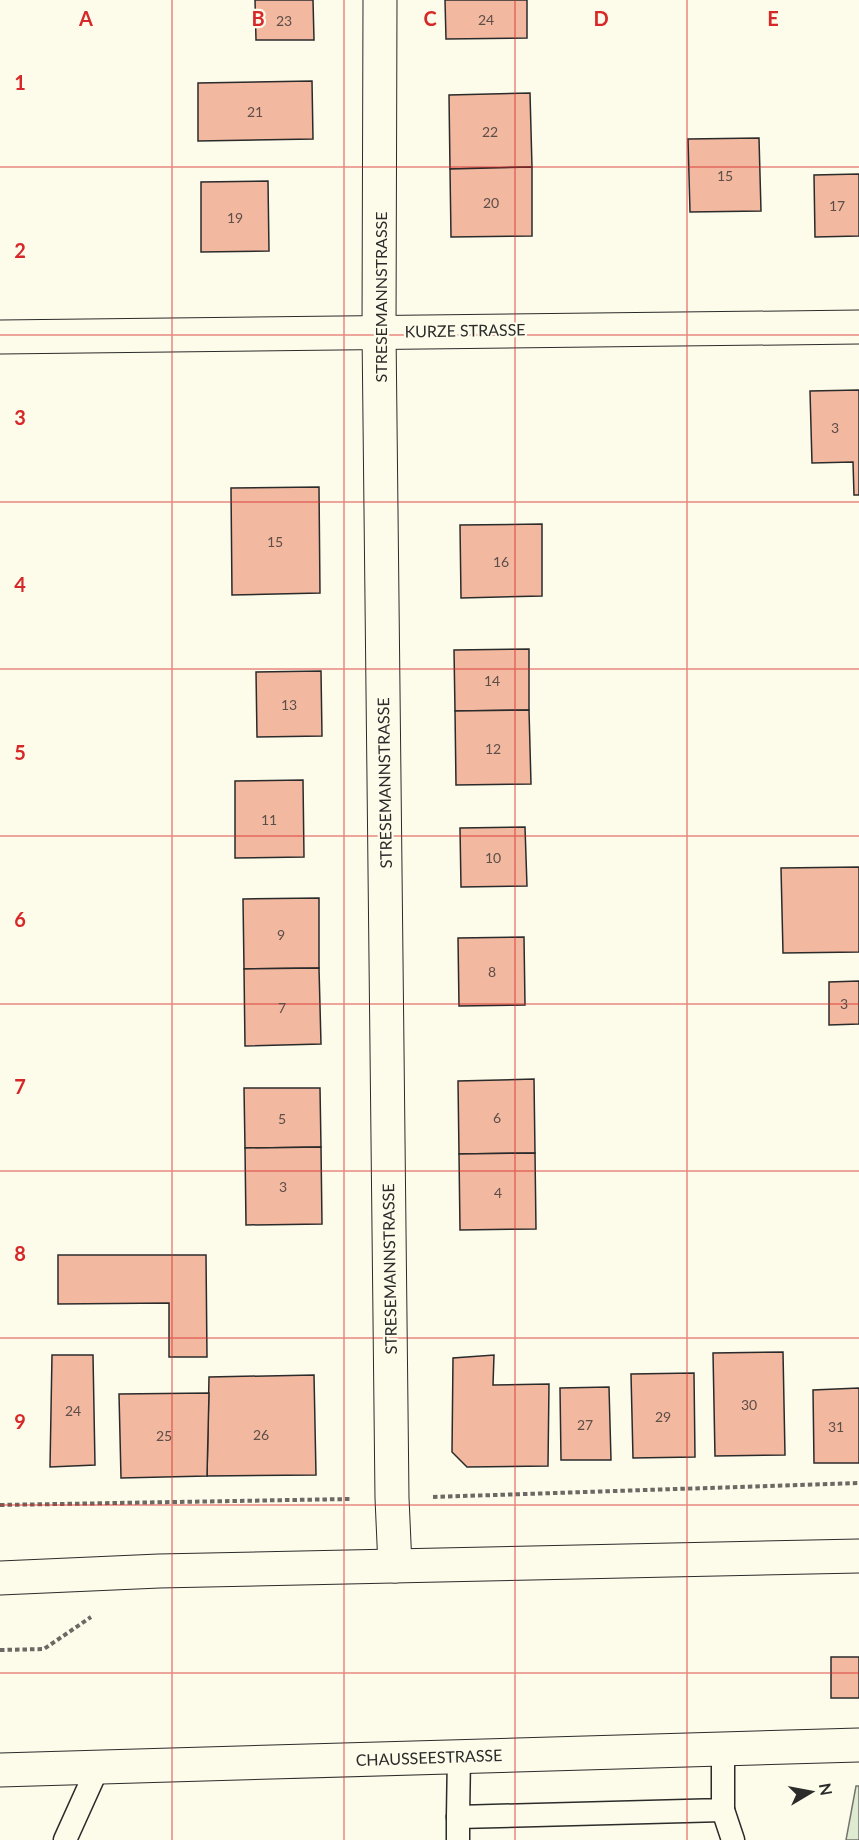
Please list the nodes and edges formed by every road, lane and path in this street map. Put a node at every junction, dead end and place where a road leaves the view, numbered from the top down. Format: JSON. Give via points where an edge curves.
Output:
{"nodes":[{"id":1,"x":380,"y":0,"type":"edge"},
{"id":2,"x":859,"y":327,"type":"edge"},
{"id":3,"x":379,"y":331,"type":"junction"},
{"id":4,"x":0,"y":337,"type":"edge"},
{"id":5,"x":859,"y":1483,"type":"edge"},
{"id":6,"x":424,"y":1497,"type":"dead end"},
{"id":7,"x":357,"y":1499,"type":"dead end"},
{"id":8,"x":0,"y":1505,"type":"edge"},
{"id":9,"x":859,"y":1556,"type":"edge"},
{"id":10,"x":395,"y":1566,"type":"junction"},
{"id":11,"x":0,"y":1578,"type":"edge"},
{"id":12,"x":859,"y":1745,"type":"edge"},
{"id":13,"x":723,"y":1749,"type":"junction"},
{"id":14,"x":459,"y":1755,"type":"junction"},
{"id":15,"x":98,"y":1767,"type":"junction"},
{"id":16,"x":0,"y":1770,"type":"edge"},
{"id":17,"x":723,"y":1810,"type":"junction"},
{"id":18,"x":458,"y":1817,"type":"junction"},
{"id":19,"x":65,"y":1840,"type":"edge"},
{"id":20,"x":458,"y":1840,"type":"edge"},
{"id":21,"x":733,"y":1840,"type":"edge"}],
"edges":[{"from":1,"to":3,"type":"street","name":"STRESEMANNSTRASSE"},
{"from":2,"to":3,"type":"street","name":"KURZE STRASSE"},
{"from":3,"to":4,"type":"street","name":"KURZE STRASSE"},
{"from":3,"to":10,"type":"street","name":"STRESEMANNSTRASSE"},
{"from":5,"to":6,"type":"path"},
{"from":7,"to":8,"type":"path"},
{"from":9,"to":10,"type":"street"},
{"from":10,"to":11,"type":"street"},
{"from":12,"to":13,"type":"street","name":"CHAUSSEESTRASSE"},
{"from":13,"to":14,"type":"street","name":"CHAUSSEESTRASSE"},
{"from":13,"to":17,"type":"lane"},
{"from":14,"to":15,"type":"street","name":"CHAUSSEESTRASSE"},
{"from":14,"to":18,"type":"lane"},
{"from":15,"to":16,"type":"street","name":"CHAUSSEESTRASSE"},
{"from":15,"to":19,"type":"lane"},
{"from":17,"to":18,"type":"lane"},
{"from":17,"to":21,"type":"lane"},
{"from":18,"to":20,"type":"lane"}]}
